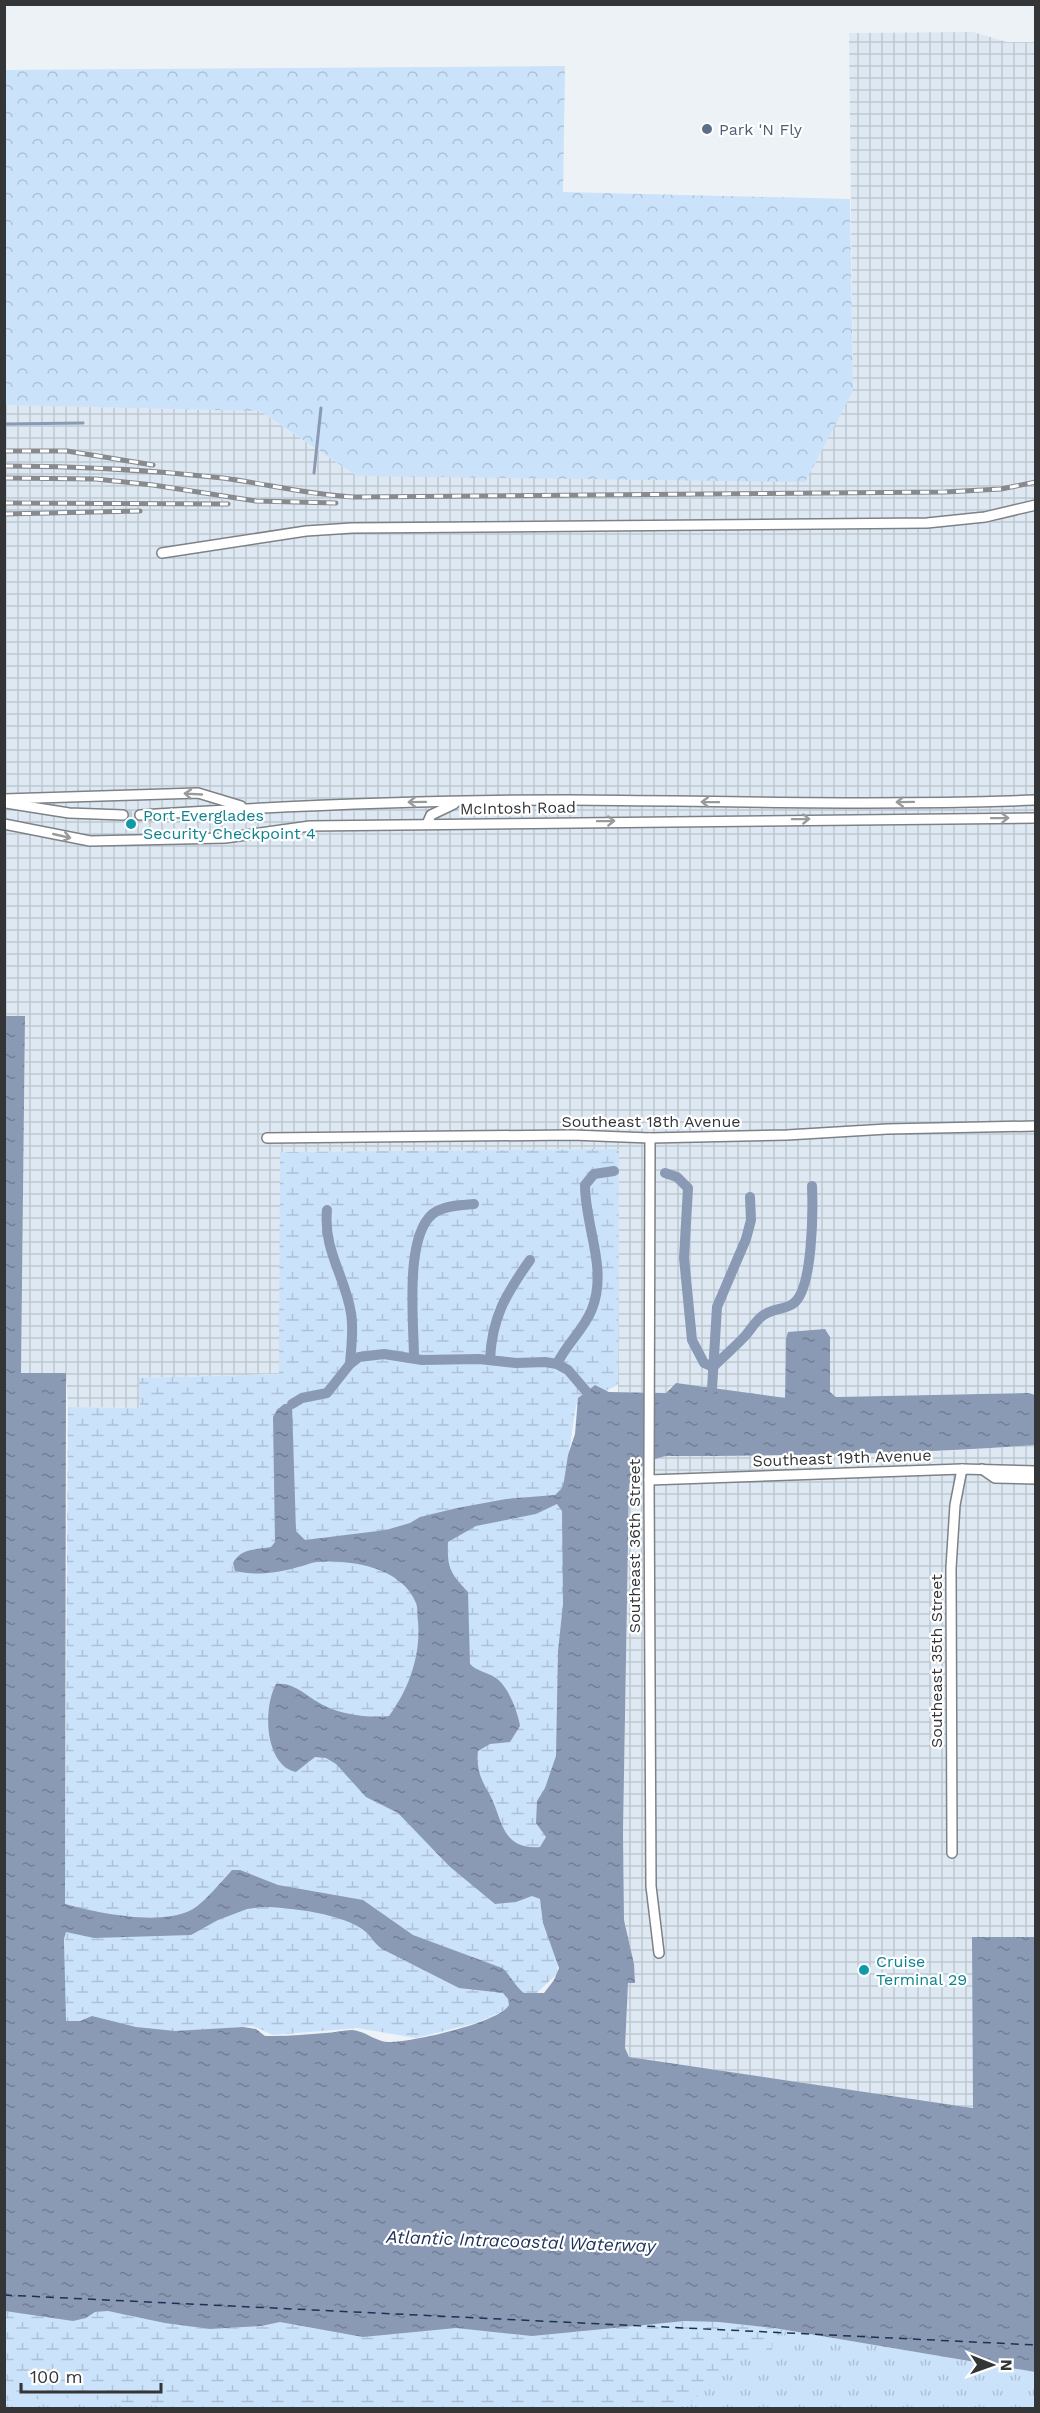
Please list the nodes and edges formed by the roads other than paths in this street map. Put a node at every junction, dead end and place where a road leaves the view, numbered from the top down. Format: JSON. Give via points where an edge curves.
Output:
{"nodes":[{"id":1,"x":1035,"y":506,"type":"edge"},
{"id":2,"x":162,"y":553,"type":"dead end"},
{"id":3,"x":1035,"y":800,"type":"edge"},
{"id":4,"x":4,"y":801,"type":"edge"},
{"id":5,"x":459,"y":802,"type":"junction"},
{"id":6,"x":249,"y":808,"type":"junction"},
{"id":7,"x":123,"y":815,"type":"tunnel mouth"},
{"id":8,"x":140,"y":815,"type":"tunnel mouth"},
{"id":9,"x":1035,"y":818,"type":"edge"},
{"id":10,"x":4,"y":824,"type":"edge"},
{"id":11,"x":428,"y":824,"type":"junction"},
{"id":12,"x":1035,"y":1126,"type":"edge"},
{"id":13,"x":267,"y":1138,"type":"dead end"},
{"id":14,"x":650,"y":1138,"type":"junction"},
{"id":15,"x":962,"y":1469,"type":"junction"},
{"id":16,"x":982,"y":1469,"type":"junction"},
{"id":17,"x":1035,"y":1470,"type":"edge"},
{"id":18,"x":1035,"y":1479,"type":"edge"},
{"id":19,"x":649,"y":1480,"type":"junction"},
{"id":20,"x":952,"y":1853,"type":"dead end"},
{"id":21,"x":659,"y":1953,"type":"dead end"}],
"edges":[{"from":1,"to":2,"type":"street","via":[[985,517],[927,523],[340,529],[295,532]]},
{"from":3,"to":5,"type":"street","name":"McIntosh Road","one_way":true},
{"from":6,"to":4,"type":"street","name":"McIntosh Road","one_way":true,"via":[[198,793]]},
{"from":4,"to":7,"type":"street","name":"McIntosh Road","via":[[69,813]]},
{"from":5,"to":6,"type":"street","name":"McIntosh Road","one_way":true},
{"from":5,"to":11,"type":"street","via":[[431,814]]},
{"from":6,"to":8,"type":"street","name":"McIntosh Road"},
{"from":11,"to":9,"type":"street","name":"McIntosh Road","one_way":true},
{"from":10,"to":11,"type":"street","name":"McIntosh Road","one_way":true,"via":[[90,841],[225,838],[310,826]]},
{"from":12,"to":14,"type":"street","name":"Southeast 18th Avenue"},
{"from":13,"to":14,"type":"street","name":"Southeast 18th Avenue"},
{"from":14,"to":19,"type":"street","name":"Southeast 36th Street"},
{"from":15,"to":16,"type":"street","name":"Southeast 19th Avenue"},
{"from":15,"to":19,"type":"street","name":"Southeast 19th Avenue"},
{"from":15,"to":20,"type":"street","name":"Southeast 35th Street","via":[[951,1568]]},
{"from":16,"to":17,"type":"street","name":"Southeast 19th Avenue"},
{"from":16,"to":18,"type":"street","via":[[995,1478]]},
{"from":19,"to":21,"type":"street","name":"Southeast 36th Street","via":[[651,1886]]}]}
